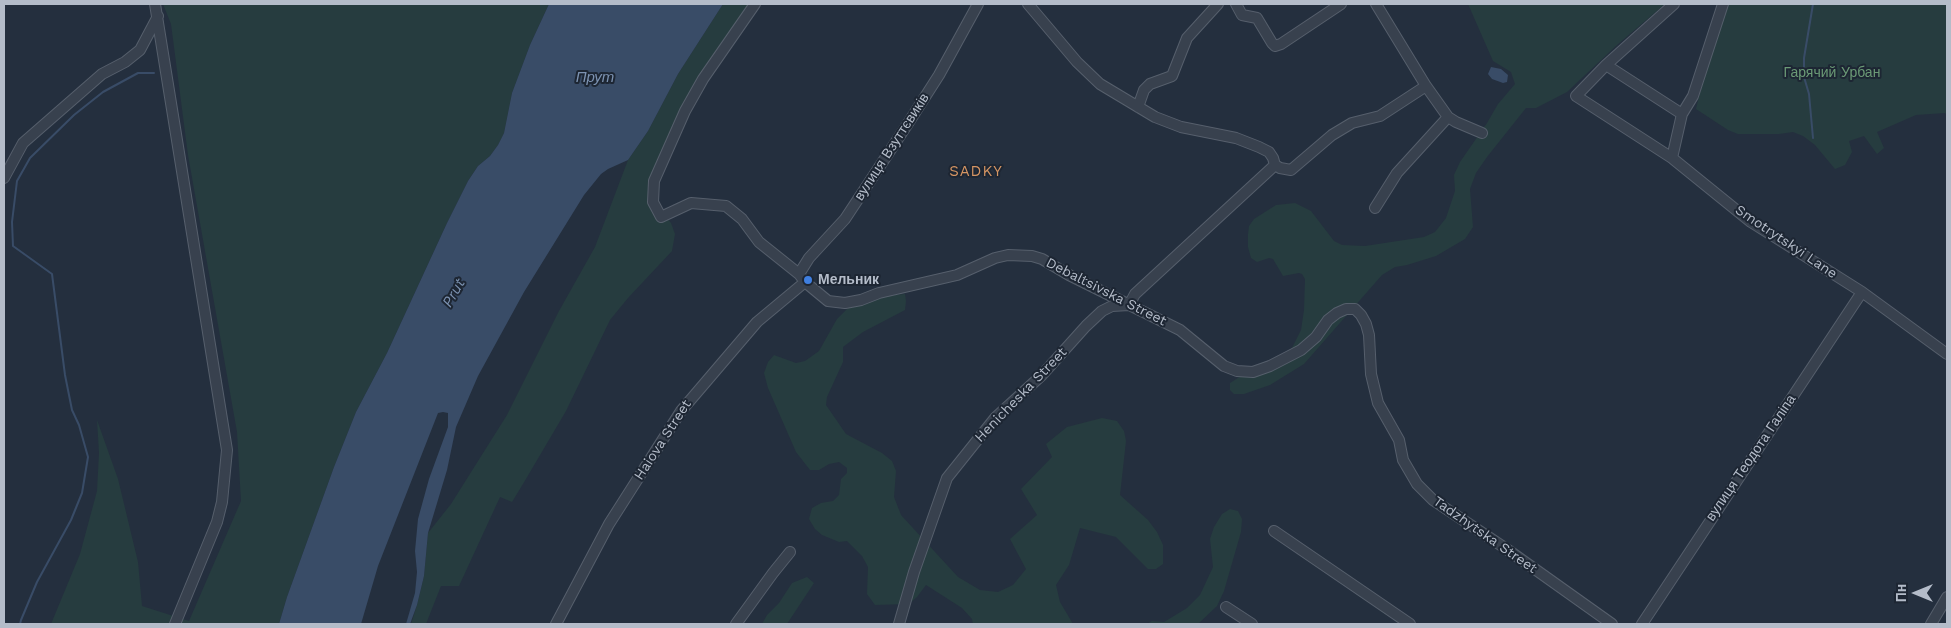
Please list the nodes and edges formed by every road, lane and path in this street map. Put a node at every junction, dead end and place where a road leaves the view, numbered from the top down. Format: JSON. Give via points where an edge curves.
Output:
{"nodes":[{"id":1,"x":155,"y":4,"type":"edge"},
{"id":2,"x":755,"y":4,"type":"edge"},
{"id":3,"x":978,"y":4,"type":"edge"},
{"id":4,"x":1028,"y":4,"type":"edge"},
{"id":5,"x":1218,"y":4,"type":"edge"},
{"id":6,"x":1236,"y":4,"type":"edge"},
{"id":7,"x":1341,"y":4,"type":"edge"},
{"id":8,"x":1376,"y":4,"type":"edge"},
{"id":9,"x":1674,"y":4,"type":"edge"},
{"id":10,"x":1723,"y":4,"type":"edge"},
{"id":11,"x":158,"y":16,"type":"junction"},
{"id":12,"x":1606,"y":65,"type":"junction"},
{"id":13,"x":1426,"y":86,"type":"junction"},
{"id":14,"x":1138,"y":107,"type":"junction"},
{"id":15,"x":1682,"y":114,"type":"junction"},
{"id":16,"x":1448,"y":117,"type":"junction"},
{"id":17,"x":1482,"y":133,"type":"dead end"},
{"id":18,"x":1672,"y":158,"type":"junction"},
{"id":19,"x":1275,"y":165,"type":"junction"},
{"id":20,"x":4,"y":178,"type":"edge"},
{"id":21,"x":1375,"y":208,"type":"dead end"},
{"id":22,"x":802,"y":278,"type":"junction"},
{"id":23,"x":1862,"y":292,"type":"junction"},
{"id":24,"x":1129,"y":305,"type":"junction"},
{"id":25,"x":1369,"y":335,"type":"joint"},
{"id":26,"x":1947,"y":354,"type":"edge"},
{"id":27,"x":1274,"y":531,"type":"dead end"},
{"id":28,"x":790,"y":552,"type":"dead end"},
{"id":29,"x":1947,"y":597,"type":"edge"},
{"id":30,"x":1226,"y":607,"type":"dead end"},
{"id":31,"x":175,"y":624,"type":"edge"},
{"id":32,"x":556,"y":624,"type":"edge"},
{"id":33,"x":736,"y":624,"type":"edge"},
{"id":34,"x":900,"y":624,"type":"edge"},
{"id":35,"x":1252,"y":624,"type":"edge"},
{"id":36,"x":1410,"y":624,"type":"edge"},
{"id":37,"x":1612,"y":624,"type":"edge"},
{"id":38,"x":1642,"y":624,"type":"edge"},
{"id":39,"x":1931,"y":624,"type":"edge"}],
"edges":[{"from":1,"to":11,"type":"street"},
{"from":2,"to":22,"type":"street","name":"Debaltsivska Street","via":[[685,111],[654,181],[652,202],[661,217],[691,202],[732,209],[759,242]]},
{"from":3,"to":22,"type":"street","name":"вулиця Взуттєвиків","via":[[907,126],[845,219],[809,258]]},
{"from":4,"to":14,"type":"street","via":[[1100,84]]},
{"from":5,"to":14,"type":"street","via":[[1187,38],[1172,76],[1157,80],[1144,90]]},
{"from":6,"to":7,"type":"street","via":[[1242,15],[1257,18],[1275,46]]},
{"from":8,"to":13,"type":"street"},
{"from":9,"to":12,"type":"street"},
{"from":10,"to":15,"type":"street","via":[[1693,96]]},
{"from":11,"to":20,"type":"street","via":[[140,50],[102,74],[23,143]]},
{"from":11,"to":31,"type":"street","via":[[226,450],[217,522]]},
{"from":12,"to":15,"type":"street"},
{"from":12,"to":18,"type":"street","name":"Smotrytskyi Lane","via":[[1576,96]]},
{"from":13,"to":16,"type":"street"},
{"from":13,"to":19,"type":"street","via":[[1380,116],[1352,123],[1332,135],[1291,170]]},
{"from":14,"to":19,"type":"street","via":[[1181,127],[1236,138],[1259,147],[1269,152]]},
{"from":15,"to":18,"type":"street"},
{"from":16,"to":17,"type":"street"},
{"from":16,"to":21,"type":"street","via":[[1397,173]]},
{"from":18,"to":23,"type":"street","name":"Smotrytskyi Lane","via":[[1751,222]]},
{"from":19,"to":24,"type":"street","via":[[1135,294]]},
{"from":22,"to":24,"type":"street","name":"Debaltsivska Street","via":[[828,301],[845,303],[957,275],[995,258],[1032,256]]},
{"from":22,"to":32,"type":"street","name":"Haiova Street","via":[[757,322],[681,410],[609,524]]},
{"from":23,"to":26,"type":"street","name":"Smotrytskyi Lane"},
{"from":23,"to":38,"type":"street","name":"вулиця Теодота Галіпа"},
{"from":24,"to":25,"type":"street","name":"Debaltsivska Street","via":[[1180,330],[1224,366],[1237,372],[1253,372],[1301,350],[1328,320],[1346,309],[1355,309],[1361,315]]},
{"from":24,"to":34,"type":"street","name":"Henicheska Street","via":[[1112,306],[1086,326],[1042,375],[995,418],[947,478],[914,572]]},
{"from":25,"to":37,"type":"street","name":"Tadzhytska Street","via":[[1371,374],[1378,404],[1417,484],[1433,500]]},
{"from":27,"to":36,"type":"street"},
{"from":28,"to":33,"type":"street"},
{"from":29,"to":39,"type":"street"},
{"from":30,"to":35,"type":"street"}]}
